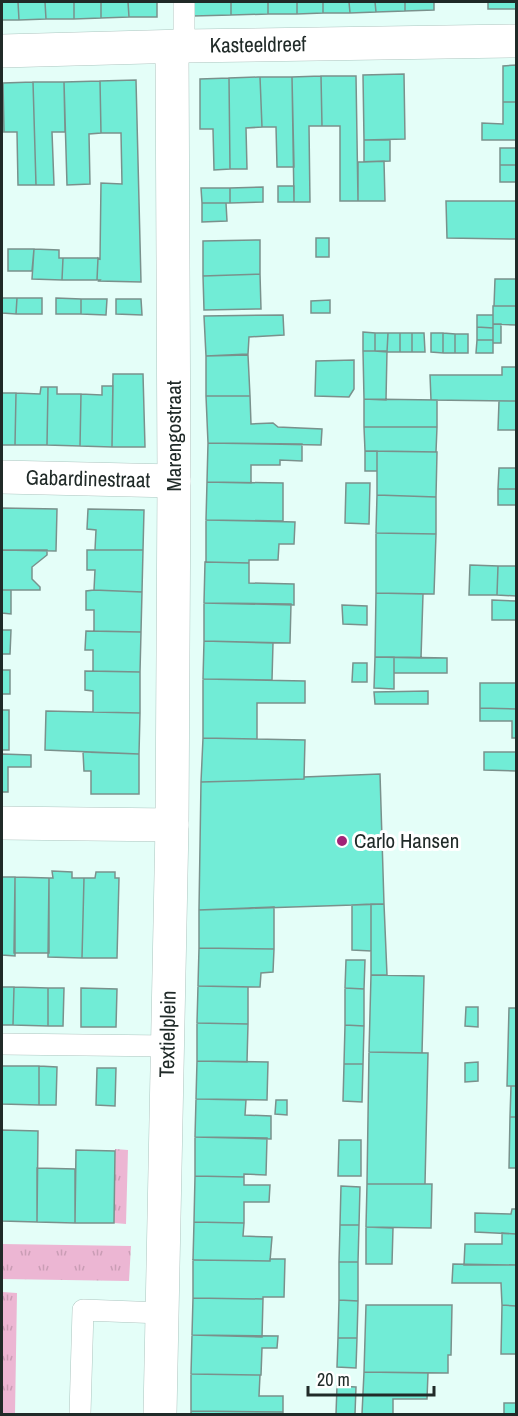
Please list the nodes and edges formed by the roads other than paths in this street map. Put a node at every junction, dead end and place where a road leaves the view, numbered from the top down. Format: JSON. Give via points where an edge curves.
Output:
{"nodes":[{"id":1,"x":184,"y":2,"type":"edge"},
{"id":2,"x":516,"y":41,"type":"edge"},
{"id":3,"x":178,"y":46,"type":"junction"},
{"id":4,"x":2,"y":51,"type":"edge"},
{"id":5,"x":2,"y":477,"type":"edge"},
{"id":6,"x":174,"y":481,"type":"junction"},
{"id":7,"x":2,"y":823,"type":"edge"},
{"id":8,"x":172,"y":825,"type":"junction"},
{"id":9,"x":2,"y":1044,"type":"edge"},
{"id":10,"x":167,"y":1046,"type":"junction"},
{"id":11,"x":162,"y":1313,"type":"junction"},
{"id":12,"x":80,"y":1414,"type":"edge"},
{"id":13,"x":160,"y":1414,"type":"edge"}],
"edges":[{"from":1,"to":3,"type":"lane"},
{"from":2,"to":3,"type":"street","name":"Kasteeldreef"},
{"from":3,"to":4,"type":"street","name":"Kasteeldreef"},
{"from":3,"to":6,"type":"street","name":"Marengostraat"},
{"from":5,"to":6,"type":"street","name":"Gabardinestraat"},
{"from":6,"to":8,"type":"street","name":"Marengostraat"},
{"from":7,"to":8,"type":"street"},
{"from":8,"to":10,"type":"street","name":"Textielplein"},
{"from":9,"to":10,"type":"lane"},
{"from":10,"to":11,"type":"street","name":"Textielplein"},
{"from":11,"to":12,"type":"lane","via":[[83,1311]]},
{"from":11,"to":13,"type":"street","name":"Textielplein"}]}
